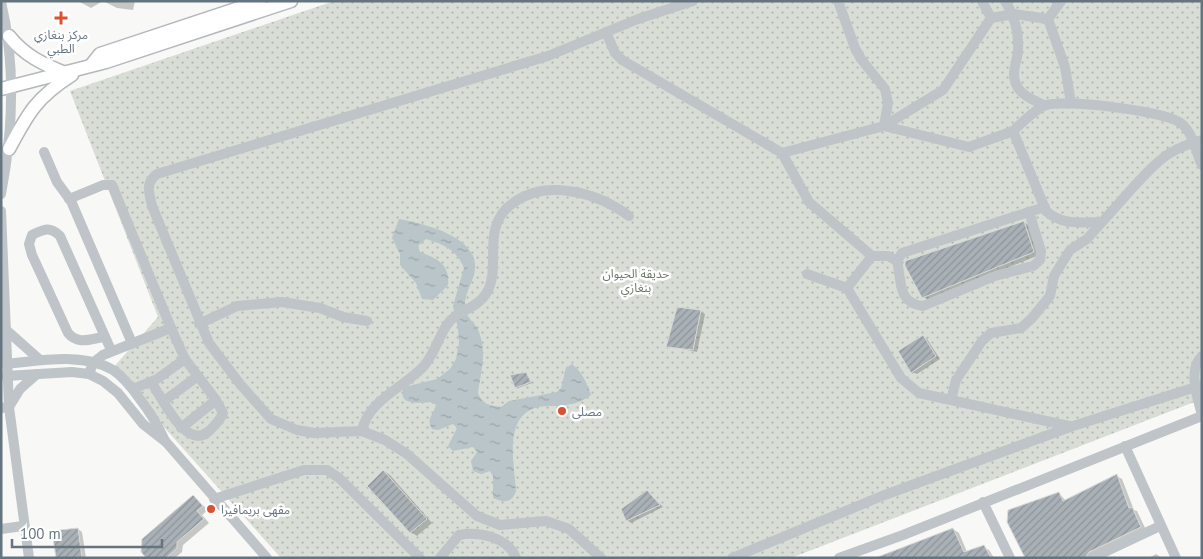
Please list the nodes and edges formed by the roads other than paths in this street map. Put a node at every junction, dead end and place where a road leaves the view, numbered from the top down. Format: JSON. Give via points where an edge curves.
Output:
{"nodes":[{"id":1,"x":260,"y":1,"type":"edge"},
{"id":2,"x":291,"y":1,"type":"edge"},
{"id":3,"x":693,"y":1,"type":"edge"},
{"id":4,"x":838,"y":1,"type":"edge"},
{"id":5,"x":982,"y":1,"type":"edge"},
{"id":6,"x":1005,"y":1,"type":"edge"},
{"id":7,"x":1061,"y":1,"type":"edge"},
{"id":8,"x":1,"y":2,"type":"edge"},
{"id":9,"x":1014,"y":14,"type":"junction"},
{"id":10,"x":991,"y":18,"type":"junction"},
{"id":11,"x":1048,"y":19,"type":"junction"},
{"id":12,"x":208,"y":23,"type":"junction"},
{"id":13,"x":606,"y":32,"type":"junction"},
{"id":14,"x":9,"y":36,"type":"junction"},
{"id":15,"x":88,"y":66,"type":"junction"},
{"id":16,"x":65,"y":73,"type":"junction"},
{"id":17,"x":6,"y":88,"type":"edge"},
{"id":18,"x":1071,"y":103,"type":"junction"},
{"id":19,"x":1044,"y":105,"type":"junction"},
{"id":20,"x":884,"y":126,"type":"junction"},
{"id":21,"x":1013,"y":131,"type":"junction"},
{"id":22,"x":1197,"y":141,"type":"edge"},
{"id":23,"x":9,"y":150,"type":"junction"},
{"id":24,"x":44,"y":152,"type":"dead end"},
{"id":25,"x":782,"y":154,"type":"junction"},
{"id":26,"x":1202,"y":165,"type":"edge"},
{"id":27,"x":1,"y":194,"type":"edge"},
{"id":28,"x":70,"y":199,"type":"junction"},
{"id":29,"x":1044,"y":207,"type":"junction"},
{"id":30,"x":1,"y":211,"type":"edge"},
{"id":31,"x":1029,"y":212,"type":"junction"},
{"id":32,"x":629,"y":216,"type":"dead end"},
{"id":33,"x":1102,"y":222,"type":"junction"},
{"id":34,"x":872,"y":256,"type":"junction"},
{"id":35,"x":897,"y":261,"type":"junction"},
{"id":36,"x":807,"y":274,"type":"dead end"},
{"id":37,"x":847,"y":288,"type":"junction"},
{"id":38,"x":367,"y":321,"type":"dead end"},
{"id":39,"x":199,"y":324,"type":"junction"},
{"id":40,"x":3,"y":328,"type":"edge"},
{"id":41,"x":170,"y":328,"type":"junction"},
{"id":42,"x":104,"y":337,"type":"junction"},
{"id":43,"x":132,"y":343,"type":"junction"},
{"id":44,"x":111,"y":350,"type":"junction"},
{"id":45,"x":1202,"y":356,"type":"edge"},
{"id":46,"x":185,"y":359,"type":"junction"},
{"id":47,"x":40,"y":360,"type":"junction"},
{"id":48,"x":92,"y":363,"type":"junction"},
{"id":49,"x":6,"y":364,"type":"junction"},
{"id":50,"x":38,"y":374,"type":"junction"},
{"id":51,"x":89,"y":374,"type":"junction"},
{"id":52,"x":6,"y":376,"type":"junction"},
{"id":53,"x":198,"y":376,"type":"junction"},
{"id":54,"x":150,"y":382,"type":"junction"},
{"id":55,"x":1198,"y":386,"type":"edge"},
{"id":56,"x":133,"y":389,"type":"junction"},
{"id":57,"x":216,"y":400,"type":"junction"},
{"id":58,"x":951,"y":400,"type":"junction"},
{"id":59,"x":164,"y":401,"type":"junction"},
{"id":60,"x":5,"y":408,"type":"edge"},
{"id":61,"x":1202,"y":416,"type":"edge"},
{"id":62,"x":1070,"y":427,"type":"junction"},
{"id":63,"x":181,"y":428,"type":"junction"},
{"id":64,"x":362,"y":431,"type":"junction"},
{"id":65,"x":166,"y":442,"type":"junction"},
{"id":66,"x":1125,"y":446,"type":"junction"},
{"id":67,"x":214,"y":499,"type":"junction"},
{"id":68,"x":983,"y":502,"type":"junction"},
{"id":69,"x":23,"y":526,"type":"junction"},
{"id":70,"x":1160,"y":526,"type":"junction"},
{"id":71,"x":1,"y":529,"type":"edge"},
{"id":72,"x":29,"y":558,"type":"edge"},
{"id":73,"x":267,"y":558,"type":"edge"},
{"id":74,"x":420,"y":558,"type":"edge"},
{"id":75,"x":440,"y":558,"type":"edge"},
{"id":76,"x":516,"y":558,"type":"edge"},
{"id":77,"x":601,"y":558,"type":"edge"},
{"id":78,"x":732,"y":558,"type":"edge"},
{"id":79,"x":838,"y":558,"type":"edge"},
{"id":80,"x":1010,"y":558,"type":"edge"},
{"id":81,"x":1092,"y":558,"type":"edge"},
{"id":82,"x":1176,"y":558,"type":"edge"}],
"edges":[{"from":1,"to":12,"type":"main road"},
{"from":2,"to":12,"type":"main road"},
{"from":3,"to":13,"type":"street"},
{"from":4,"to":20,"type":"street","via":[[855,48],[886,89],[888,103]]},
{"from":5,"to":10,"type":"street"},
{"from":6,"to":9,"type":"street"},
{"from":7,"to":11,"type":"street"},
{"from":8,"to":14,"type":"street"},
{"from":9,"to":10,"type":"street"},
{"from":9,"to":11,"type":"street"},
{"from":9,"to":19,"type":"street","via":[[1019,49],[1014,76],[1016,86],[1022,94]]},
{"from":10,"to":20,"type":"street","via":[[943,90]]},
{"from":11,"to":18,"type":"street","via":[[1065,67]]},
{"from":12,"to":15,"type":"main road"},
{"from":13,"to":25,"type":"street","via":[[615,53],[622,60]]},
{"from":13,"to":39,"type":"street","via":[[548,56],[157,174],[150,180],[148,188],[152,206]]},
{"from":14,"to":16,"type":"main road","via":[[32,58]]},
{"from":14,"to":17,"type":"street"},
{"from":15,"to":16,"type":"main road"},
{"from":15,"to":23,"type":"main road","via":[[53,87],[38,101]]},
{"from":16,"to":17,"type":"main road"},
{"from":17,"to":23,"type":"street"},
{"from":18,"to":19,"type":"street"},
{"from":18,"to":22,"type":"street","via":[[1174,119]]},
{"from":19,"to":21,"type":"street"},
{"from":20,"to":21,"type":"street","via":[[969,147]]},
{"from":20,"to":25,"type":"street"},
{"from":21,"to":29,"type":"street"},
{"from":22,"to":26,"type":"street"},
{"from":22,"to":33,"type":"street","via":[[1169,153],[1156,164]]},
{"from":23,"to":27,"type":"street"},
{"from":24,"to":28,"type":"street","via":[[57,182]]},
{"from":25,"to":34,"type":"street","via":[[808,202]]},
{"from":28,"to":41,"type":"street","via":[[103,185],[112,185]]},
{"from":28,"to":43,"type":"street"},
{"from":29,"to":31,"type":"street"},
{"from":29,"to":33,"type":"street","via":[[1057,220]]},
{"from":30,"to":40,"type":"street"},
{"from":31,"to":35,"type":"street","via":[[902,253]]},
{"from":31,"to":35,"type":"street","via":[[1041,251],[1040,260],[1033,266],[995,276],[922,306],[905,300]]},
{"from":32,"to":64,"type":"street","via":[[613,204],[565,191],[536,191],[512,203],[498,220],[492,238],[491,281],[486,294],[453,319],[432,357],[381,400],[364,421]]},
{"from":33,"to":58,"type":"street","via":[[1087,239],[1070,250],[1054,276],[1050,296],[1032,318],[1021,328],[991,333],[982,341],[956,380]]},
{"from":34,"to":35,"type":"street","via":[[888,256]]},
{"from":34,"to":37,"type":"street"},
{"from":36,"to":37,"type":"street"},
{"from":37,"to":58,"type":"street","via":[[901,378],[919,394]]},
{"from":38,"to":39,"type":"street","via":[[282,302],[237,306]]},
{"from":39,"to":64,"type":"street","via":[[208,343],[271,419],[314,433]]},
{"from":40,"to":47,"type":"street"},
{"from":40,"to":49,"type":"street"},
{"from":41,"to":43,"type":"street"},
{"from":41,"to":46,"type":"street"},
{"from":42,"to":42,"type":"street","via":[[60,236],[54,230],[45,229],[32,235],[29,244],[32,256],[68,333],[80,342]]},
{"from":42,"to":44,"type":"street"},
{"from":43,"to":44,"type":"street"},
{"from":44,"to":48,"type":"street"},
{"from":45,"to":55,"type":"street","via":[[1194,374]]},
{"from":46,"to":53,"type":"street"},
{"from":46,"to":54,"type":"street"},
{"from":47,"to":48,"type":"street"},
{"from":47,"to":49,"type":"street"},
{"from":48,"to":51,"type":"street"},
{"from":48,"to":56,"type":"street","via":[[112,369]]},
{"from":49,"to":52,"type":"street"},
{"from":50,"to":51,"type":"street"},
{"from":50,"to":52,"type":"street"},
{"from":50,"to":60,"type":"street"},
{"from":51,"to":65,"type":"street","via":[[118,392],[143,424]]},
{"from":52,"to":60,"type":"street"},
{"from":53,"to":57,"type":"street"},
{"from":53,"to":59,"type":"street"},
{"from":54,"to":56,"type":"street"},
{"from":54,"to":59,"type":"street"},
{"from":55,"to":61,"type":"street"},
{"from":55,"to":62,"type":"street"},
{"from":56,"to":65,"type":"street","via":[[157,422]]},
{"from":57,"to":63,"type":"street"},
{"from":57,"to":63,"type":"street","via":[[223,413],[220,422],[204,436],[194,437]]},
{"from":58,"to":62,"type":"street"},
{"from":59,"to":63,"type":"street"},
{"from":60,"to":69,"type":"street"},
{"from":61,"to":66,"type":"street"},
{"from":62,"to":78,"type":"street","via":[[828,516]]},
{"from":64,"to":77,"type":"street","via":[[407,454],[477,516],[500,525],[546,521],[569,529]]},
{"from":65,"to":67,"type":"street"},
{"from":66,"to":68,"type":"street"},
{"from":66,"to":70,"type":"street"},
{"from":67,"to":73,"type":"street"},
{"from":67,"to":74,"type":"street","via":[[304,470],[327,470]]},
{"from":68,"to":79,"type":"street"},
{"from":68,"to":80,"type":"street"},
{"from":69,"to":71,"type":"street"},
{"from":69,"to":72,"type":"street"},
{"from":70,"to":81,"type":"street"},
{"from":70,"to":82,"type":"street"},
{"from":75,"to":76,"type":"street","via":[[459,535],[471,532],[503,543]]}]}
